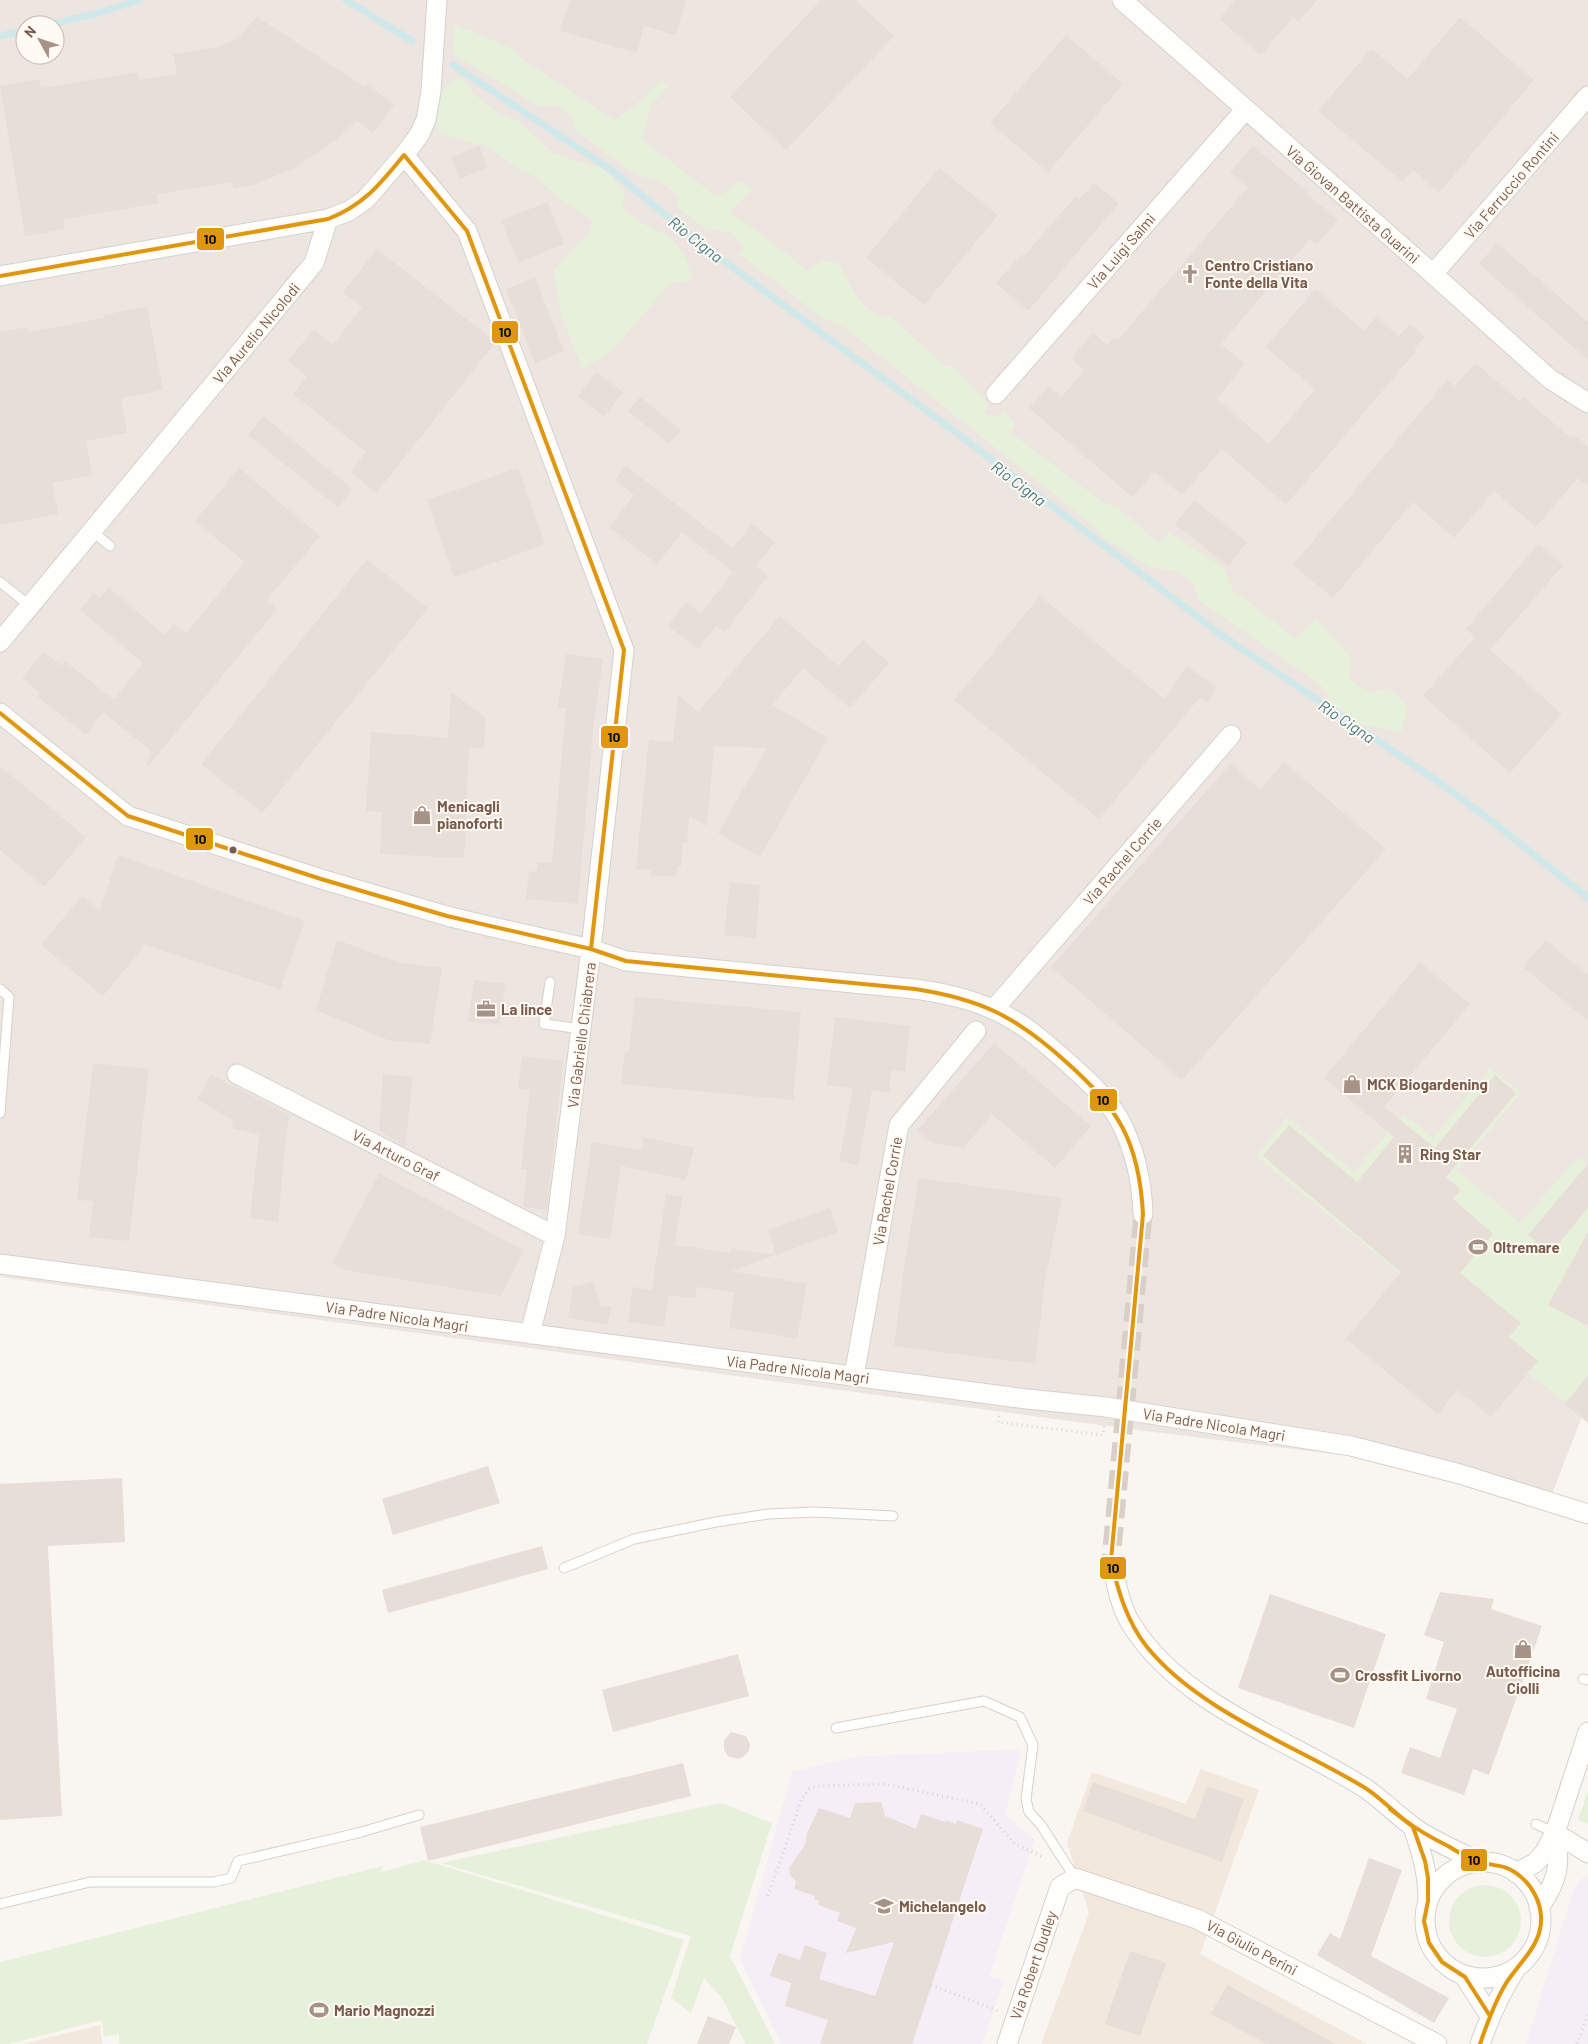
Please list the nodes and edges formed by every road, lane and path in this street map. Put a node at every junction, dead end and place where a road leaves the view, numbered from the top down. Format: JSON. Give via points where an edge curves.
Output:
{"nodes":[{"id":1,"x":1122,"y":0,"type":"edge"},
{"id":2,"x":436,"y":6,"type":"edge"},
{"id":3,"x":1588,"y":96,"type":"edge"},
{"id":4,"x":1246,"y":109,"type":"junction"},
{"id":5,"x":404,"y":155,"type":"junction"},
{"id":6,"x":328,"y":219,"type":"junction"},
{"id":7,"x":1433,"y":274,"type":"junction"},
{"id":8,"x":0,"y":276,"type":"edge"},
{"id":9,"x":996,"y":394,"type":"dead end"},
{"id":10,"x":1588,"y":403,"type":"edge"},
{"id":11,"x":92,"y":531,"type":"junction"},
{"id":12,"x":110,"y":546,"type":"dead end"},
{"id":13,"x":0,"y":582,"type":"edge"},
{"id":14,"x":30,"y":606,"type":"junction"},
{"id":15,"x":0,"y":642,"type":"edge"},
{"id":16,"x":0,"y":713,"type":"edge"},
{"id":17,"x":1231,"y":735,"type":"dead end"},
{"id":18,"x":591,"y":949,"type":"junction"},
{"id":19,"x":550,"y":982,"type":"dead end"},
{"id":20,"x":0,"y":990,"type":"edge"},
{"id":21,"x":994,"y":1009,"type":"junction"},
{"id":22,"x":582,"y":1029,"type":"junction"},
{"id":23,"x":976,"y":1031,"type":"dead end"},
{"id":24,"x":237,"y":1074,"type":"dead end"},
{"id":25,"x":0,"y":1113,"type":"edge"},
{"id":26,"x":1143,"y":1214,"type":"tunnel mouth"},
{"id":27,"x":555,"y":1236,"type":"junction"},
{"id":28,"x":0,"y":1264,"type":"edge"},
{"id":29,"x":530,"y":1334,"type":"junction"},
{"id":30,"x":854,"y":1376,"type":"junction"},
{"id":31,"x":999,"y":1416,"type":"dead end"},
{"id":32,"x":1103,"y":1435,"type":"dead end"},
{"id":33,"x":1588,"y":1514,"type":"edge"},
{"id":34,"x":893,"y":1516,"type":"dead end"},
{"id":35,"x":564,"y":1568,"type":"dead end"},
{"id":36,"x":1114,"y":1573,"type":"tunnel mouth"},
{"id":37,"x":836,"y":1728,"type":"dead end"},
{"id":38,"x":1588,"y":1732,"type":"edge"},
{"id":39,"x":419,"y":1815,"type":"dead end"},
{"id":40,"x":1536,"y":1824,"type":"dead end"},
{"id":41,"x":1413,"y":1828,"type":"junction"},
{"id":42,"x":1555,"y":1832,"type":"junction"},
{"id":43,"x":1031,"y":1852,"type":"dead end"},
{"id":44,"x":1588,"y":1853,"type":"edge"},
{"id":45,"x":1479,"y":1862,"type":"junction"},
{"id":46,"x":1516,"y":1873,"type":"junction"},
{"id":47,"x":1067,"y":1882,"type":"junction"},
{"id":48,"x":768,"y":1896,"type":"dead end"},
{"id":49,"x":1428,"y":1901,"type":"junction"},
{"id":50,"x":0,"y":1904,"type":"edge"},
{"id":51,"x":1539,"y":1908,"type":"junction"},
{"id":52,"x":1518,"y":1966,"type":"junction"},
{"id":53,"x":1465,"y":1977,"type":"junction"},
{"id":54,"x":932,"y":1985,"type":"dead end"},
{"id":55,"x":994,"y":2008,"type":"dead end"},
{"id":56,"x":1588,"y":2014,"type":"edge"},
{"id":57,"x":1490,"y":2016,"type":"junction"},
{"id":58,"x":1007,"y":2044,"type":"edge"},
{"id":59,"x":1437,"y":2044,"type":"edge"},
{"id":60,"x":1480,"y":2044,"type":"edge"},
{"id":61,"x":1577,"y":2044,"type":"edge"}],
"edges":[{"from":1,"to":4,"type":"street","name":"Via Giovan Battista Guarini","via":[[1210,69]]},
{"from":2,"to":5,"type":"street","via":[[432,91],[426,120]]},
{"from":3,"to":7,"type":"street","name":"Via Ferruccio Rontini"},
{"from":4,"to":7,"type":"street","name":"Via Giovan Battista Guarini"},
{"from":4,"to":9,"type":"street","name":"Via Luigi Salmi"},
{"from":5,"to":6,"type":"street","via":[[361,203]]},
{"from":5,"to":18,"type":"street","name":"Via Gabriello Chiabrera","via":[[467,230],[624,650]]},
{"from":6,"to":8,"type":"street"},
{"from":6,"to":11,"type":"street","name":"Via Aurelio Nicolodi","via":[[314,263]]},
{"from":7,"to":10,"type":"street","name":"Via Giovan Battista Guarini","via":[[1550,379]]},
{"from":11,"to":12,"type":"lane"},
{"from":11,"to":14,"type":"street","name":"Via Aurelio Nicolodi"},
{"from":13,"to":14,"type":"lane"},
{"from":14,"to":15,"type":"street","name":"Via Aurelio Nicolodi"},
{"from":16,"to":18,"type":"street","via":[[128,816],[420,908]]},
{"from":17,"to":21,"type":"street","name":"Via Rachel Corrie"},
{"from":18,"to":21,"type":"street","via":[[626,961],[940,992]]},
{"from":18,"to":22,"type":"street","name":"Via Gabriello Chiabrera"},
{"from":19,"to":22,"type":"lane","via":[[544,1024]]},
{"from":20,"to":25,"type":"lane","via":[[9,997]]},
{"from":21,"to":26,"type":"street","via":[[1017,1021],[1047,1045],[1082,1075],[1113,1109],[1135,1159]]},
{"from":22,"to":27,"type":"street","name":"Via Gabriello Chiabrera"},
{"from":23,"to":30,"type":"street","name":"Via Rachel Corrie","via":[[899,1125]]},
{"from":24,"to":27,"type":"street","name":"Via Arturo Graf"},
{"from":27,"to":29,"type":"street","name":"Via Gabriello Chiabrera"},
{"from":28,"to":29,"type":"street","name":"Via Padre Nicola Magri"},
{"from":29,"to":30,"type":"street","name":"Via Padre Nicola Magri"},
{"from":30,"to":33,"type":"street","name":"Via Padre Nicola Magri","via":[[1126,1411],[1351,1446],[1460,1474]]},
{"from":31,"to":32,"type":"path","via":[[998,1422]]},
{"from":34,"to":35,"type":"lane","via":[[814,1512],[768,1514],[716,1522],[634,1539]]},
{"from":36,"to":41,"type":"street","via":[[1132,1626],[1172,1672],[1233,1714],[1366,1789]]},
{"from":37,"to":47,"type":"lane","via":[[984,1701],[1020,1717],[1033,1745],[1026,1799],[1029,1812],[1041,1825]]},
{"from":38,"to":42,"type":"street"},
{"from":39,"to":50,"type":"lane","via":[[358,1833],[238,1860],[231,1878],[214,1882],[90,1882]]},
{"from":40,"to":42,"type":"lane"},
{"from":41,"to":45,"type":"street"},
{"from":41,"to":49,"type":"street","via":[[1425,1861]]},
{"from":42,"to":44,"type":"street"},
{"from":42,"to":46,"type":"street","via":[[1535,1863]]},
{"from":42,"to":51,"type":"street","via":[[1559,1856],[1556,1874],[1550,1893]]},
{"from":43,"to":48,"type":"path","via":[[1015,1844],[980,1804],[885,1784],[818,1786],[809,1789],[802,1798]]},
{"from":45,"to":46,"type":"street","via":[[1505,1866]]},
{"from":45,"to":49,"type":"street","via":[[1460,1867],[1443,1878]]},
{"from":46,"to":51,"type":"street","via":[[1531,1887]]},
{"from":47,"to":58,"type":"street","name":"Via Robert Dudley"},
{"from":47,"to":59,"type":"street","name":"Via Giulio Perini","via":[[1197,1918]]},
{"from":49,"to":53,"type":"street","via":[[1424,1921],[1429,1943],[1442,1962]]},
{"from":51,"to":52,"type":"street","via":[[1538,1940],[1527,1959]]},
{"from":52,"to":53,"type":"street","via":[[1495,1976]]},
{"from":52,"to":57,"type":"street"},
{"from":53,"to":57,"type":"street"},
{"from":54,"to":55,"type":"path"},
{"from":56,"to":61,"type":"path"},
{"from":57,"to":60,"type":"street"}]}
